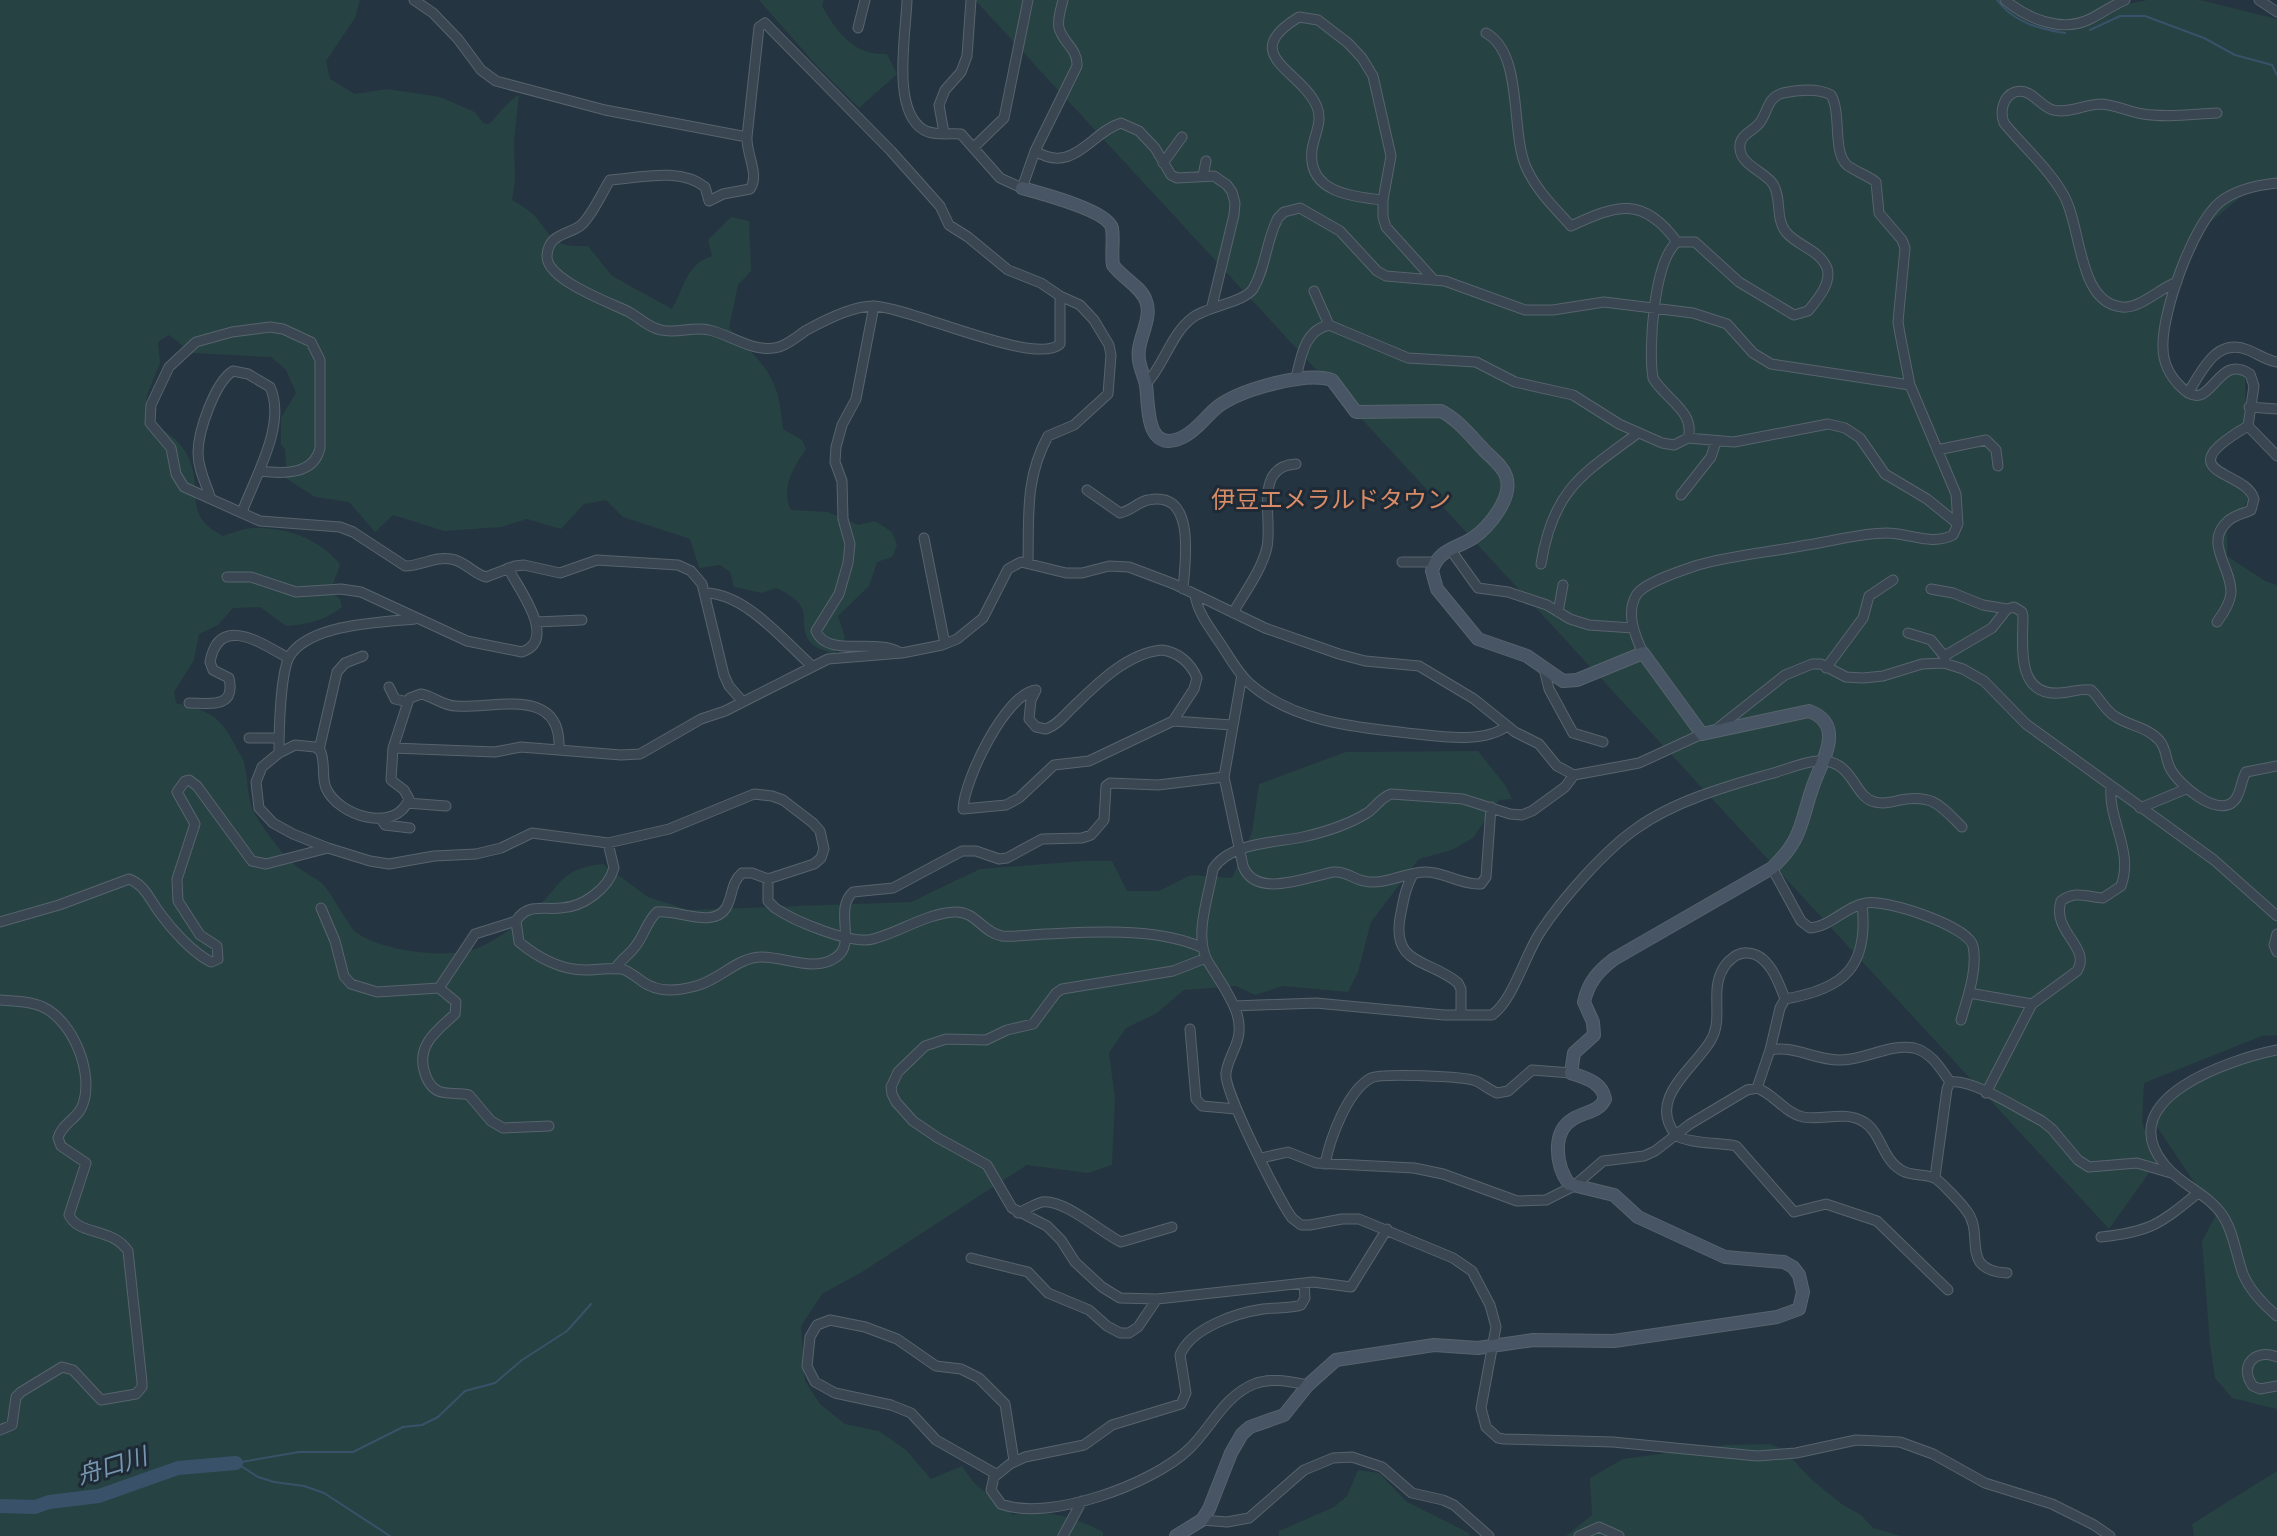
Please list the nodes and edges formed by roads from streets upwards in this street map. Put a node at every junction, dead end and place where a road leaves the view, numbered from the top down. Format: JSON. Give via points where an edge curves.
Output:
{"nodes":[{"id":1,"x":414,"y":0,"type":"edge"},
{"id":2,"x":865,"y":0,"type":"edge"},
{"id":3,"x":907,"y":0,"type":"edge"},
{"id":4,"x":971,"y":0,"type":"edge"},
{"id":5,"x":1028,"y":0,"type":"edge"},
{"id":6,"x":1063,"y":0,"type":"edge"},
{"id":7,"x":2005,"y":0,"type":"edge"},
{"id":8,"x":2125,"y":0,"type":"edge"},
{"id":9,"x":2259,"y":0,"type":"edge"},
{"id":10,"x":2273,"y":6,"type":"edge"},
{"id":11,"x":858,"y":28,"type":"dead end"},
{"id":12,"x":1486,"y":33,"type":"dead end"},
{"id":13,"x":2217,"y":113,"type":"dead end"},
{"id":14,"x":944,"y":133,"type":"junction"},
{"id":15,"x":747,"y":137,"type":"junction"},
{"id":16,"x":1182,"y":137,"type":"dead end"},
{"id":17,"x":974,"y":147,"type":"junction"},
{"id":18,"x":1035,"y":151,"type":"junction"},
{"id":19,"x":1206,"y":161,"type":"dead end"},
{"id":20,"x":1163,"y":163,"type":"junction"},
{"id":21,"x":1203,"y":175,"type":"junction"},
{"id":22,"x":2277,"y":183,"type":"edge"},
{"id":23,"x":1022,"y":188,"type":"junction"},
{"id":24,"x":1383,"y":200,"type":"junction"},
{"id":25,"x":1677,"y":242,"type":"junction"},
{"id":26,"x":1433,"y":279,"type":"junction"},
{"id":27,"x":2177,"y":282,"type":"junction"},
{"id":28,"x":1314,"y":291,"type":"dead end"},
{"id":29,"x":1060,"y":296,"type":"junction"},
{"id":30,"x":874,"y":306,"type":"junction"},
{"id":31,"x":1212,"y":306,"type":"junction"},
{"id":32,"x":1653,"y":308,"type":"junction"},
{"id":33,"x":1329,"y":325,"type":"junction"},
{"id":34,"x":2277,"y":362,"type":"edge"},
{"id":35,"x":1296,"y":378,"type":"junction"},
{"id":36,"x":1146,"y":384,"type":"junction"},
{"id":37,"x":1910,"y":385,"type":"junction"},
{"id":38,"x":2188,"y":393,"type":"junction"},
{"id":39,"x":2249,"y":407,"type":"junction"},
{"id":40,"x":2277,"y":409,"type":"edge"},
{"id":41,"x":2248,"y":426,"type":"junction"},
{"id":42,"x":1638,"y":433,"type":"junction"},
{"id":43,"x":1688,"y":438,"type":"junction"},
{"id":44,"x":1716,"y":442,"type":"junction"},
{"id":45,"x":1937,"y":450,"type":"junction"},
{"id":46,"x":2277,"y":456,"type":"edge"},
{"id":47,"x":1296,"y":464,"type":"dead end"},
{"id":48,"x":1998,"y":466,"type":"dead end"},
{"id":49,"x":260,"y":471,"type":"junction"},
{"id":50,"x":1087,"y":490,"type":"dead end"},
{"id":51,"x":1681,"y":495,"type":"dead end"},
{"id":52,"x":210,"y":496,"type":"junction"},
{"id":53,"x":242,"y":512,"type":"junction"},
{"id":54,"x":1958,"y":524,"type":"junction"},
{"id":55,"x":924,"y":538,"type":"dead end"},
{"id":56,"x":1450,"y":549,"type":"junction"},
{"id":57,"x":1028,"y":562,"type":"junction"},
{"id":58,"x":1402,"y":562,"type":"dead end"},
{"id":59,"x":1435,"y":562,"type":"junction"},
{"id":60,"x":1541,"y":564,"type":"dead end"},
{"id":61,"x":508,"y":568,"type":"junction"},
{"id":62,"x":227,"y":577,"type":"dead end"},
{"id":63,"x":1893,"y":580,"type":"dead end"},
{"id":64,"x":1563,"y":585,"type":"dead end"},
{"id":65,"x":1183,"y":589,"type":"junction"},
{"id":66,"x":1931,"y":589,"type":"dead end"},
{"id":67,"x":705,"y":593,"type":"junction"},
{"id":68,"x":1195,"y":594,"type":"junction"},
{"id":69,"x":2007,"y":609,"type":"junction"},
{"id":70,"x":1558,"y":612,"type":"junction"},
{"id":71,"x":1233,"y":613,"type":"junction"},
{"id":72,"x":417,"y":618,"type":"junction"},
{"id":73,"x":582,"y":620,"type":"dead end"},
{"id":74,"x":536,"y":622,"type":"junction"},
{"id":75,"x":2217,"y":622,"type":"dead end"},
{"id":76,"x":1633,"y":628,"type":"junction"},
{"id":77,"x":1908,"y":633,"type":"dead end"},
{"id":78,"x":945,"y":644,"type":"junction"},
{"id":79,"x":902,"y":653,"type":"junction"},
{"id":80,"x":1643,"y":653,"type":"junction"},
{"id":81,"x":363,"y":656,"type":"dead end"},
{"id":82,"x":288,"y":658,"type":"junction"},
{"id":83,"x":1944,"y":660,"type":"junction"},
{"id":84,"x":811,"y":665,"type":"junction"},
{"id":85,"x":1826,"y":668,"type":"junction"},
{"id":86,"x":1544,"y":669,"type":"junction"},
{"id":87,"x":1242,"y":675,"type":"junction"},
{"id":88,"x":389,"y":687,"type":"dead end"},
{"id":89,"x":408,"y":702,"type":"junction"},
{"id":90,"x":743,"y":702,"type":"junction"},
{"id":91,"x":189,"y":703,"type":"dead end"},
{"id":92,"x":1173,"y":721,"type":"junction"},
{"id":93,"x":1232,"y":725,"type":"junction"},
{"id":94,"x":1507,"y":726,"type":"junction"},
{"id":95,"x":1717,"y":730,"type":"junction"},
{"id":96,"x":1702,"y":734,"type":"junction"},
{"id":97,"x":249,"y":738,"type":"dead end"},
{"id":98,"x":279,"y":738,"type":"junction"},
{"id":99,"x":1603,"y":742,"type":"dead end"},
{"id":100,"x":393,"y":748,"type":"junction"},
{"id":101,"x":559,"y":749,"type":"junction"},
{"id":102,"x":319,"y":750,"type":"junction"},
{"id":103,"x":279,"y":753,"type":"junction"},
{"id":104,"x":1823,"y":761,"type":"junction"},
{"id":105,"x":2277,"y":766,"type":"edge"},
{"id":106,"x":1574,"y":775,"type":"junction"},
{"id":107,"x":1224,"y":777,"type":"junction"},
{"id":108,"x":2111,"y":787,"type":"junction"},
{"id":109,"x":2186,"y":789,"type":"junction"},
{"id":110,"x":407,"y":803,"type":"junction"},
{"id":111,"x":446,"y":806,"type":"dead end"},
{"id":112,"x":1491,"y":807,"type":"junction"},
{"id":113,"x":2140,"y":808,"type":"junction"},
{"id":114,"x":381,"y":819,"type":"junction"},
{"id":115,"x":1962,"y":827,"type":"dead end"},
{"id":116,"x":410,"y":828,"type":"dead end"},
{"id":117,"x":608,"y":843,"type":"junction"},
{"id":118,"x":328,"y":848,"type":"junction"},
{"id":119,"x":1239,"y":849,"type":"junction"},
{"id":120,"x":1772,"y":868,"type":"junction"},
{"id":121,"x":1413,"y":874,"type":"junction"},
{"id":122,"x":768,"y":879,"type":"junction"},
{"id":123,"x":1862,"y":904,"type":"junction"},
{"id":124,"x":321,"y":908,"type":"dead end"},
{"id":125,"x":2277,"y":916,"type":"edge"},
{"id":126,"x":516,"y":921,"type":"junction"},
{"id":127,"x":0,"y":922,"type":"edge"},
{"id":128,"x":2277,"y":934,"type":"edge"},
{"id":129,"x":844,"y":938,"type":"junction"},
{"id":130,"x":2277,"y":952,"type":"edge"},
{"id":131,"x":1204,"y":953,"type":"junction"},
{"id":132,"x":615,"y":969,"type":"junction"},
{"id":133,"x":439,"y":988,"type":"junction"},
{"id":134,"x":1969,"y":993,"type":"junction"},
{"id":135,"x":1785,"y":999,"type":"junction"},
{"id":136,"x":0,"y":1000,"type":"edge"},
{"id":137,"x":2032,"y":1004,"type":"junction"},
{"id":138,"x":1234,"y":1006,"type":"junction"},
{"id":139,"x":1461,"y":1015,"type":"junction"},
{"id":140,"x":1961,"y":1020,"type":"dead end"},
{"id":141,"x":1190,"y":1029,"type":"dead end"},
{"id":142,"x":1770,"y":1050,"type":"junction"},
{"id":143,"x":2277,"y":1050,"type":"edge"},
{"id":144,"x":1571,"y":1073,"type":"junction"},
{"id":145,"x":1950,"y":1082,"type":"junction"},
{"id":146,"x":1757,"y":1088,"type":"junction"},
{"id":147,"x":1986,"y":1093,"type":"junction"},
{"id":148,"x":1236,"y":1109,"type":"junction"},
{"id":149,"x":549,"y":1126,"type":"dead end"},
{"id":150,"x":1677,"y":1135,"type":"junction"},
{"id":151,"x":1261,"y":1158,"type":"junction"},
{"id":152,"x":1325,"y":1164,"type":"junction"},
{"id":153,"x":2172,"y":1174,"type":"junction"},
{"id":154,"x":1935,"y":1177,"type":"junction"},
{"id":155,"x":1574,"y":1186,"type":"junction"},
{"id":156,"x":2198,"y":1193,"type":"junction"},
{"id":157,"x":1018,"y":1213,"type":"junction"},
{"id":158,"x":1172,"y":1227,"type":"dead end"},
{"id":159,"x":1387,"y":1229,"type":"junction"},
{"id":160,"x":2101,"y":1237,"type":"dead end"},
{"id":161,"x":971,"y":1258,"type":"dead end"},
{"id":162,"x":2007,"y":1273,"type":"dead end"},
{"id":163,"x":1304,"y":1283,"type":"junction"},
{"id":164,"x":1948,"y":1290,"type":"dead end"},
{"id":165,"x":1157,"y":1299,"type":"junction"},
{"id":166,"x":2277,"y":1316,"type":"edge"},
{"id":167,"x":1493,"y":1347,"type":"junction"},
{"id":168,"x":2277,"y":1357,"type":"edge"},
{"id":169,"x":1308,"y":1385,"type":"junction"},
{"id":170,"x":2277,"y":1386,"type":"edge"},
{"id":171,"x":0,"y":1430,"type":"edge"},
{"id":172,"x":1014,"y":1461,"type":"junction"},
{"id":173,"x":996,"y":1474,"type":"junction"},
{"id":174,"x":1082,"y":1501,"type":"junction"},
{"id":175,"x":1202,"y":1520,"type":"junction"},
{"id":176,"x":1063,"y":1536,"type":"edge"},
{"id":177,"x":1176,"y":1536,"type":"edge"},
{"id":178,"x":1489,"y":1536,"type":"edge"},
{"id":179,"x":1579,"y":1536,"type":"edge"},
{"id":180,"x":1619,"y":1536,"type":"edge"},
{"id":181,"x":2110,"y":1536,"type":"edge"}],
"edges":[{"from":1,"to":15,"type":"street","via":[[433,13],[496,81],[605,110]]},
{"from":2,"to":11,"type":"street"},
{"from":3,"to":14,"type":"street","via":[[906,111],[925,131]]},
{"from":4,"to":14,"type":"street","via":[[967,56],[939,105]]},
{"from":5,"to":17,"type":"street","via":[[1004,118]]},
{"from":6,"to":18,"type":"street","via":[[1058,24],[1076,53],[1077,66]]},
{"from":7,"to":8,"type":"street","via":[[2023,13],[2058,24],[2087,21]]},
{"from":9,"to":10,"type":"street"},
{"from":12,"to":25,"type":"street","via":[[1497,41],[1509,67],[1527,169],[1552,206],[1571,226],[1610,208],[1647,213]]},
{"from":13,"to":27,"type":"street","via":[[2164,116],[2100,104],[2056,111],[2020,91],[2003,106],[2004,123],[2065,196],[2088,277],[2099,297],[2128,307]]},
{"from":14,"to":17,"type":"street","via":[[961,134]]},
{"from":15,"to":29,"type":"street","via":[[756,46],[759,27],[765,23],[873,130],[934,198],[949,225],[1008,270]]},
{"from":15,"to":30,"type":"street","via":[[754,175],[750,189],[709,201],[705,187],[693,180],[659,175],[610,180],[581,226],[552,242],[548,264],[574,285],[656,329],[709,329],[759,348],[779,347],[817,325]]},
{"from":16,"to":20,"type":"street"},
{"from":17,"to":23,"type":"street","via":[[1000,178]]},
{"from":18,"to":20,"type":"street","via":[[1066,156],[1121,123],[1139,131]]},
{"from":18,"to":23,"type":"street"},
{"from":19,"to":21,"type":"street"},
{"from":20,"to":21,"type":"street","via":[[1177,178]]},
{"from":21,"to":31,"type":"street","via":[[1227,185],[1235,203]]},
{"from":22,"to":27,"type":"street","via":[[2239,191],[2220,202],[2198,231]]},
{"from":23,"to":36,"type":"street","via":[[1109,221],[1113,265],[1146,301],[1138,350]]},
{"from":24,"to":24,"type":"street","via":[[1334,191],[1313,169],[1316,105],[1276,61],[1271,47],[1274,37],[1299,17],[1318,20],[1348,43],[1373,76],[1391,156]]},
{"from":24,"to":26,"type":"street","via":[[1386,227]]},
{"from":25,"to":32,"type":"street","via":[[1669,252]]},
{"from":25,"to":37,"type":"street","via":[[1695,242],[1739,282],[1786,312],[1808,311],[1827,284],[1827,269],[1787,234],[1775,188],[1742,158],[1740,144],[1773,97],[1803,91],[1831,95],[1841,157],[1876,182],[1879,213],[1905,248],[1898,322]]},
{"from":26,"to":31,"type":"street","via":[[1386,276],[1340,231],[1300,208],[1278,218],[1252,290]]},
{"from":26,"to":32,"type":"street","via":[[1525,310],[1604,302]]},
{"from":27,"to":38,"type":"street","via":[[2162,351],[2169,370]]},
{"from":28,"to":33,"type":"street"},
{"from":29,"to":30,"type":"street","via":[[1060,344],[1048,350],[1007,344]]},
{"from":29,"to":57,"type":"street","via":[[1080,305],[1105,337],[1111,355],[1110,387],[1084,417],[1045,442],[1031,477]]},
{"from":30,"to":79,"type":"street","via":[[856,399],[836,447],[848,563],[839,594],[816,631],[832,646],[870,645]]},
{"from":31,"to":36,"type":"street","via":[[1188,322]]},
{"from":32,"to":37,"type":"street","via":[[1719,320],[1762,360],[1782,367]]},
{"from":32,"to":43,"type":"street","via":[[1653,378],[1688,417]]},
{"from":33,"to":35,"type":"street","via":[[1309,338]]},
{"from":33,"to":42,"type":"street","via":[[1408,358],[1476,362],[1515,382],[1573,395]]},
{"from":34,"to":38,"type":"street","via":[[2238,347],[2222,349]]},
{"from":35,"to":36,"type":"street","via":[[1226,401],[1185,436],[1169,440],[1152,428]]},
{"from":35,"to":56,"type":"street","via":[[1332,380],[1356,412],[1441,411],[1500,466],[1507,490],[1496,513],[1473,537]]},
{"from":37,"to":45,"type":"street"},
{"from":38,"to":39,"type":"street","via":[[2202,395],[2222,372],[2245,370],[2254,381]]},
{"from":39,"to":40,"type":"street"},
{"from":39,"to":41,"type":"street"},
{"from":41,"to":46,"type":"street"},
{"from":41,"to":75,"type":"street","via":[[2214,450],[2211,459],[2218,473],[2250,490],[2254,499],[2251,510],[2226,522],[2218,536],[2217,550],[2228,570],[2231,593]]},
{"from":42,"to":43,"type":"street","via":[[1669,445]]},
{"from":42,"to":60,"type":"street","via":[[1563,496],[1545,537]]},
{"from":43,"to":44,"type":"street"},
{"from":44,"to":51,"type":"street","via":[[1711,457]]},
{"from":44,"to":54,"type":"street","via":[[1828,424],[1845,428],[1860,438],[1885,474]]},
{"from":45,"to":48,"type":"street","via":[[1986,440],[1996,450]]},
{"from":45,"to":54,"type":"street","via":[[1956,494]]},
{"from":47,"to":71,"type":"street","via":[[1283,466],[1270,478],[1267,548]]},
{"from":49,"to":52,"type":"street","via":[[274,420],[272,392],[258,378],[233,371],[216,389],[199,445]]},
{"from":49,"to":52,"type":"street","via":[[307,468],[320,448],[317,349],[306,339],[270,327],[196,342],[169,367],[151,405],[149,418],[171,448],[179,481]]},
{"from":49,"to":53,"type":"street"},
{"from":50,"to":65,"type":"street","via":[[1120,513],[1156,499],[1179,512],[1186,529]]},
{"from":52,"to":53,"type":"street"},
{"from":53,"to":61,"type":"street","via":[[268,523],[340,527],[405,566],[451,559],[486,577]]},
{"from":54,"to":76,"type":"street","via":[[1947,539],[1886,533],[1696,566],[1645,586],[1633,605]]},
{"from":55,"to":78,"type":"street"},
{"from":56,"to":59,"type":"street"},
{"from":56,"to":70,"type":"street","via":[[1478,588],[1508,592]]},
{"from":57,"to":65,"type":"street","via":[[1066,573],[1129,567]]},
{"from":57,"to":78,"type":"street","via":[[1008,569],[983,618]]},
{"from":58,"to":59,"type":"street"},
{"from":59,"to":86,"type":"street","via":[[1433,583],[1472,634],[1527,656]]},
{"from":61,"to":67,"type":"street","via":[[524,565],[560,573],[597,560],[668,562],[691,571]]},
{"from":61,"to":74,"type":"street"},
{"from":62,"to":72,"type":"street","via":[[251,577],[296,592],[361,592]]},
{"from":63,"to":85,"type":"street","via":[[1869,596],[1863,618]]},
{"from":64,"to":70,"type":"street"},
{"from":65,"to":68,"type":"street"},
{"from":66,"to":69,"type":"street"},
{"from":67,"to":84,"type":"street","via":[[726,595],[740,604]]},
{"from":67,"to":90,"type":"street","via":[[724,675]]},
{"from":68,"to":71,"type":"street"},
{"from":68,"to":87,"type":"street","via":[[1198,608]]},
{"from":69,"to":83,"type":"street","via":[[1992,628]]},
{"from":69,"to":109,"type":"street","via":[[2022,612],[2022,659],[2031,681],[2050,693],[2091,690],[2113,716],[2160,740],[2169,766]]},
{"from":70,"to":76,"type":"street","via":[[1589,625]]},
{"from":71,"to":94,"type":"street","via":[[1358,660],[1419,666]]},
{"from":72,"to":74,"type":"street","via":[[467,641],[522,652],[535,640]]},
{"from":72,"to":82,"type":"street","via":[[325,633]]},
{"from":73,"to":74,"type":"street"},
{"from":76,"to":80,"type":"street"},
{"from":77,"to":83,"type":"street","via":[[1931,640]]},
{"from":78,"to":79,"type":"street"},
{"from":79,"to":84,"type":"street"},
{"from":80,"to":86,"type":"street","via":[[1570,682]]},
{"from":80,"to":96,"type":"street"},
{"from":81,"to":102,"type":"street","via":[[337,672]]},
{"from":82,"to":91,"type":"street","via":[[242,634],[229,636],[210,662],[213,670],[229,678],[227,699]]},
{"from":82,"to":98,"type":"street"},
{"from":83,"to":85,"type":"street","via":[[1863,678]]},
{"from":83,"to":108,"type":"street","via":[[1977,675],[2026,724]]},
{"from":84,"to":90,"type":"street"},
{"from":85,"to":95,"type":"street","via":[[1812,664],[1785,675]]},
{"from":86,"to":99,"type":"street","via":[[1573,733]]},
{"from":87,"to":93,"type":"street"},
{"from":87,"to":94,"type":"street","via":[[1292,709],[1333,722],[1451,736],[1490,734]]},
{"from":88,"to":89,"type":"street","via":[[395,699]]},
{"from":89,"to":100,"type":"street"},
{"from":89,"to":101,"type":"street","via":[[421,694],[450,706],[532,706],[553,721]]},
{"from":90,"to":101,"type":"street","via":[[635,756]]},
{"from":92,"to":92,"type":"street","via":[[1197,678],[1169,651],[1133,659],[1046,729],[1029,719],[1032,690],[1007,714],[978,759],[963,809],[1006,805],[1054,765],[1089,761]]},
{"from":92,"to":93,"type":"street"},
{"from":93,"to":107,"type":"street"},
{"from":94,"to":106,"type":"street","via":[[1539,744],[1557,766]]},
{"from":95,"to":96,"type":"street"},
{"from":95,"to":104,"type":"street","via":[[1809,711],[1822,718],[1827,730]]},
{"from":96,"to":106,"type":"street","via":[[1639,763]]},
{"from":97,"to":98,"type":"street"},
{"from":98,"to":103,"type":"street"},
{"from":100,"to":101,"type":"street"},
{"from":100,"to":110,"type":"street","via":[[391,780],[404,790]]},
{"from":102,"to":103,"type":"street","via":[[295,745]]},
{"from":102,"to":114,"type":"street","via":[[326,787],[336,800]]},
{"from":103,"to":118,"type":"street","via":[[258,775],[259,808],[273,823]]},
{"from":104,"to":115,"type":"street","via":[[1840,765],[1876,803],[1924,798]]},
{"from":104,"to":120,"type":"street","via":[[1795,843]]},
{"from":104,"to":139,"type":"street","via":[[1746,781],[1636,828],[1542,930],[1499,1010],[1492,1015]]},
{"from":105,"to":109,"type":"street","via":[[2246,772],[2234,802],[2227,805],[2213,804]]},
{"from":106,"to":112,"type":"street","via":[[1525,814]]},
{"from":107,"to":119,"type":"street"},
{"from":107,"to":129,"type":"street","via":[[1158,785],[1110,783],[1104,820],[1091,835],[1042,839],[999,859],[962,851],[893,888],[853,892],[844,911]]},
{"from":108,"to":113,"type":"street"},
{"from":108,"to":137,"type":"street","via":[[2125,855],[2123,880],[2117,891],[2103,898],[2079,894],[2061,901],[2060,921],[2081,954],[2080,966]]},
{"from":109,"to":113,"type":"street"},
{"from":110,"to":111,"type":"street"},
{"from":110,"to":114,"type":"street","via":[[398,814]]},
{"from":112,"to":119,"type":"street","via":[[1438,795],[1391,794],[1336,828]]},
{"from":112,"to":121,"type":"street","via":[[1483,882]]},
{"from":113,"to":125,"type":"street","via":[[2214,860]]},
{"from":114,"to":116,"type":"street","via":[[385,825]]},
{"from":117,"to":118,"type":"street","via":[[532,833],[491,850],[389,864]]},
{"from":117,"to":122,"type":"street","via":[[669,829],[754,794],[772,796],[813,823],[824,849],[814,864]]},
{"from":117,"to":126,"type":"street","via":[[614,868],[599,890],[568,907],[531,908]]},
{"from":118,"to":127,"type":"street","via":[[266,864],[252,861],[189,780],[177,792],[195,824],[177,879],[178,901],[194,928],[217,946],[218,959],[211,962],[198,953],[168,924],[145,890],[129,879]]},
{"from":119,"to":121,"type":"street","via":[[1247,876],[1260,883],[1341,872],[1371,882]]},
{"from":119,"to":131,"type":"street","via":[[1213,869],[1203,923]]},
{"from":120,"to":123,"type":"street","via":[[1810,928]]},
{"from":120,"to":144,"type":"street","via":[[1599,971],[1584,1002],[1594,1035],[1574,1053]]},
{"from":121,"to":139,"type":"street","via":[[1400,917],[1400,946],[1458,983]]},
{"from":122,"to":129,"type":"street","via":[[768,901],[775,908]]},
{"from":122,"to":132,"type":"street","via":[[746,872],[738,875],[727,907],[715,917],[657,912]]},
{"from":123,"to":134,"type":"street","via":[[1883,903],[1963,933],[1973,946]]},
{"from":123,"to":135,"type":"street","via":[[1862,949],[1852,967],[1813,994]]},
{"from":124,"to":133,"type":"street","via":[[351,984],[377,992]]},
{"from":126,"to":132,"type":"street","via":[[519,942],[556,965]]},
{"from":126,"to":133,"type":"street","via":[[475,934]]},
{"from":128,"to":130,"type":"street"},
{"from":129,"to":131,"type":"street","via":[[873,939],[959,911],[1004,936],[1165,936]]},
{"from":129,"to":132,"type":"street","via":[[839,955],[825,963],[751,958],[704,984],[678,990],[654,989]]},
{"from":131,"to":138,"type":"street"},
{"from":131,"to":157,"type":"street","via":[[1173,971],[1062,989],[1033,1024],[979,1042],[935,1041],[898,1072],[892,1094],[904,1112],[987,1165]]},
{"from":133,"to":149,"type":"street","via":[[456,1002],[457,1010],[423,1050],[432,1087],[469,1095],[503,1128]]},
{"from":134,"to":137,"type":"street"},
{"from":134,"to":140,"type":"street"},
{"from":135,"to":142,"type":"street"},
{"from":135,"to":150,"type":"street","via":[[1760,957],[1740,954],[1724,967],[1716,982],[1714,1034],[1668,1099],[1668,1116]]},
{"from":136,"to":171,"type":"street","via":[[44,1007],[66,1029],[85,1063],[83,1104],[58,1138],[64,1149],[86,1163],[69,1215],[79,1226],[113,1236],[128,1251],[142,1382],[136,1394],[101,1400],[73,1370],[62,1367],[16,1397],[12,1425]]},
{"from":137,"to":147,"type":"street"},
{"from":138,"to":139,"type":"street","via":[[1316,1003]]},
{"from":138,"to":148,"type":"street","via":[[1239,1036],[1226,1077]]},
{"from":141,"to":148,"type":"street","via":[[1196,1099],[1202,1106]]},
{"from":142,"to":145,"type":"street","via":[[1796,1049],[1840,1060],[1915,1048],[1937,1063]]},
{"from":142,"to":146,"type":"street"},
{"from":143,"to":153,"type":"street","via":[[2215,1069],[2162,1102],[2154,1118],[2153,1143]]},
{"from":144,"to":152,"type":"street","via":[[1532,1070],[1508,1091],[1497,1093],[1457,1077],[1376,1076],[1347,1107]]},
{"from":144,"to":155,"type":"street","via":[[1597,1084],[1605,1099],[1600,1108],[1570,1120],[1560,1135],[1559,1165]]},
{"from":145,"to":147,"type":"street"},
{"from":145,"to":154,"type":"street"},
{"from":146,"to":150,"type":"street"},
{"from":146,"to":154,"type":"street","via":[[1797,1115],[1860,1120],[1897,1168]]},
{"from":147,"to":153,"type":"street","via":[[2052,1129],[2089,1167],[2137,1163]]},
{"from":148,"to":151,"type":"street"},
{"from":150,"to":155,"type":"street","via":[[1644,1156],[1603,1161]]},
{"from":150,"to":164,"type":"street","via":[[1736,1146],[1794,1212],[1826,1204],[1877,1221]]},
{"from":151,"to":152,"type":"street","via":[[1288,1152]]},
{"from":151,"to":159,"type":"street","via":[[1286,1210],[1301,1225],[1351,1218]]},
{"from":152,"to":155,"type":"street","via":[[1435,1172],[1517,1201],[1546,1200]]},
{"from":153,"to":156,"type":"street"},
{"from":154,"to":162,"type":"street","via":[[1970,1215],[1975,1255],[1994,1272]]},
{"from":155,"to":167,"type":"street","via":[[1614,1195],[1638,1217],[1725,1257],[1784,1262],[1799,1275],[1799,1309],[1637,1339],[1510,1341]]},
{"from":156,"to":160,"type":"street","via":[[2151,1227]]},
{"from":156,"to":166,"type":"street","via":[[2224,1218],[2252,1291]]},
{"from":157,"to":158,"type":"street","via":[[1050,1202],[1121,1242]]},
{"from":157,"to":165,"type":"street","via":[[1047,1226],[1075,1262],[1114,1295]]},
{"from":159,"to":163,"type":"street","via":[[1351,1287]]},
{"from":159,"to":167,"type":"street","via":[[1472,1271],[1495,1319]]},
{"from":161,"to":165,"type":"street","via":[[1028,1272],[1048,1293],[1089,1310],[1120,1333],[1138,1327]]},
{"from":163,"to":165,"type":"street"},
{"from":163,"to":172,"type":"street","via":[[1301,1305],[1239,1314],[1188,1343],[1180,1355],[1186,1393],[1181,1404],[1112,1425],[1084,1445]]},
{"from":167,"to":169,"type":"street","via":[[1434,1345],[1346,1356]]},
{"from":167,"to":181,"type":"street","via":[[1481,1416],[1498,1438],[1757,1456],[1856,1440],[1900,1442],[1985,1483],[2052,1504]]},
{"from":168,"to":170,"type":"street","via":[[2254,1357],[2247,1374],[2260,1389]]},
{"from":169,"to":174,"type":"street","via":[[1254,1384],[1234,1396],[1168,1466]]},
{"from":169,"to":175,"type":"street","via":[[1284,1415],[1242,1434]]},
{"from":172,"to":173,"type":"street"},
{"from":172,"to":173,"type":"street","via":[[1005,1404],[979,1378],[936,1366],[897,1339],[865,1327],[830,1320],[817,1325],[807,1366],[815,1382],[835,1393],[911,1413],[936,1440]]},
{"from":173,"to":174,"type":"street","via":[[991,1490],[1005,1506]]},
{"from":174,"to":176,"type":"street"},
{"from":175,"to":177,"type":"street"},
{"from":175,"to":178,"type":"street","via":[[1249,1518],[1304,1470],[1333,1458],[1352,1457],[1382,1467],[1412,1493],[1454,1505]]},
{"from":179,"to":180,"type":"street","via":[[1599,1527]]}]}
